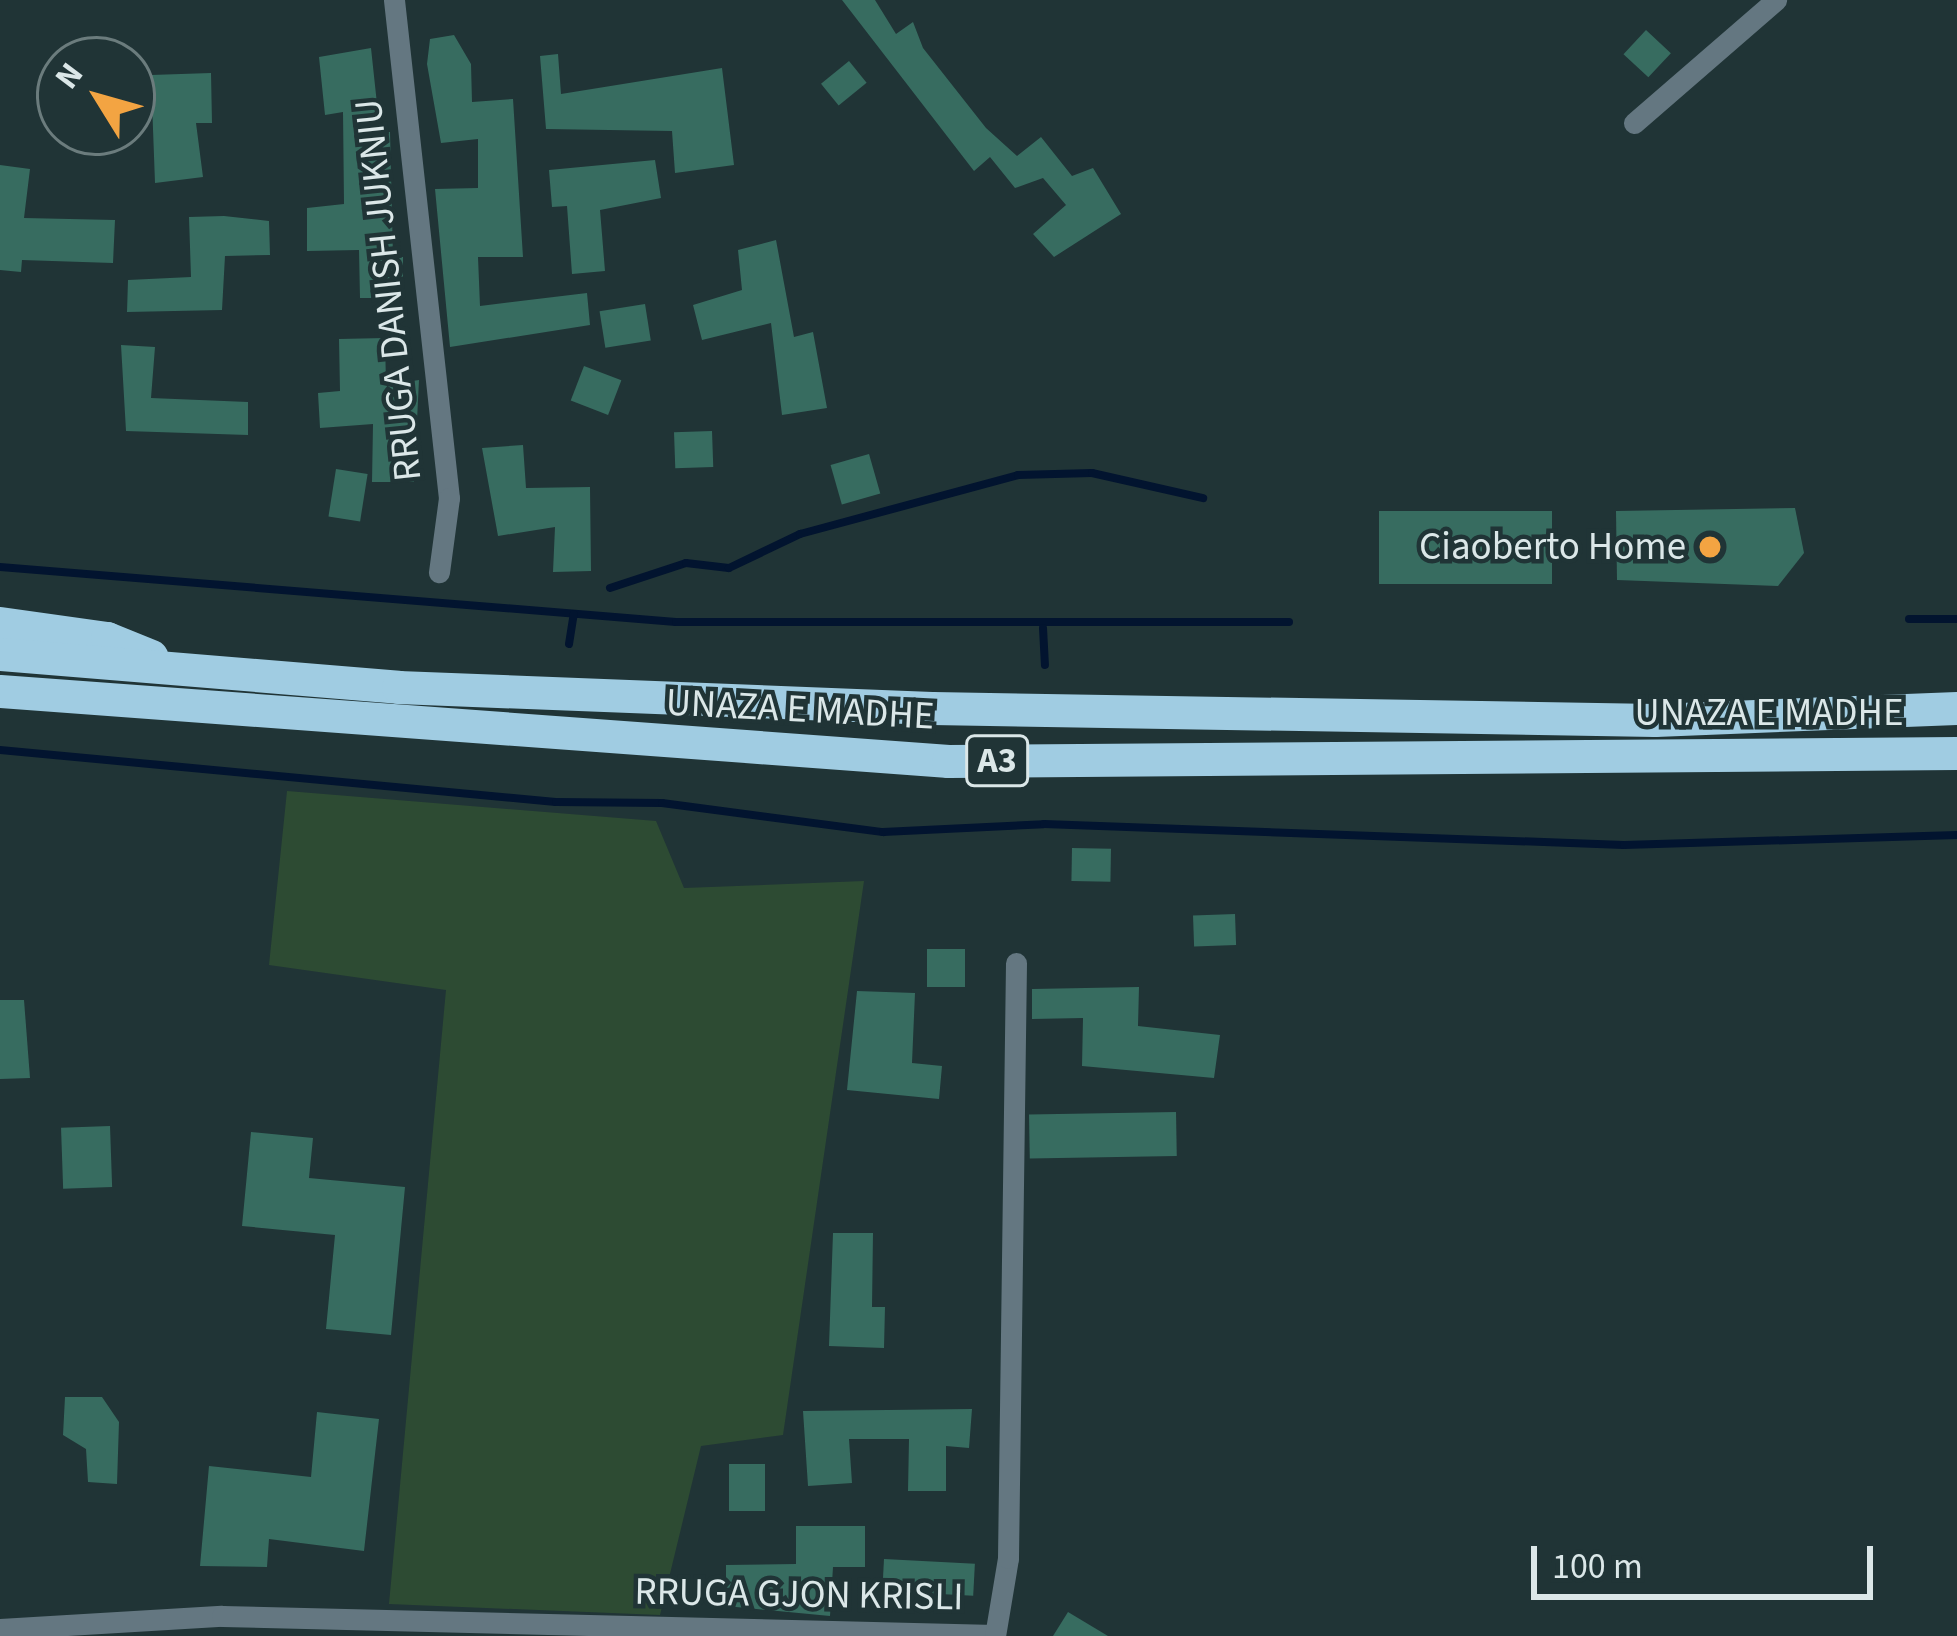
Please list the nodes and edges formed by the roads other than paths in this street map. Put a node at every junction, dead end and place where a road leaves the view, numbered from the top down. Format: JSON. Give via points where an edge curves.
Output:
{"nodes":[{"id":1,"x":394,"y":0,"type":"edge"},
{"id":2,"x":1776,"y":0,"type":"edge"},
{"id":3,"x":1634,"y":123,"type":"dead end"},
{"id":4,"x":439,"y":572,"type":"dead end"},
{"id":5,"x":0,"y":622,"type":"edge"},
{"id":6,"x":0,"y":654,"type":"edge"},
{"id":7,"x":174,"y":667,"type":"junction"},
{"id":8,"x":0,"y":691,"type":"edge"},
{"id":9,"x":40,"y":695,"type":"junction"},
{"id":10,"x":0,"y":702,"type":"edge"},
{"id":11,"x":1957,"y":708,"type":"edge"},
{"id":12,"x":1957,"y":753,"type":"edge"},
{"id":13,"x":1016,"y":963,"type":"dead end"},
{"id":14,"x":0,"y":1629,"type":"edge"},
{"id":15,"x":376,"y":1630,"type":"edge"},
{"id":16,"x":995,"y":1636,"type":"edge"}],
"edges":[{"from":1,"to":4,"type":"street","name":"RRUGA DANISH JUKNIU","via":[[449,498]]},
{"from":2,"to":3,"type":"street"},
{"from":5,"to":7,"type":"highway","via":[[107,638]]},
{"from":6,"to":7,"type":"highway","name":"UNAZA E MADHE","number":"A3"},
{"from":7,"to":11,"type":"highway","name":"UNAZA E MADHE","number":"A3","via":[[398,687],[932,708],[1654,720]]},
{"from":8,"to":9,"type":"highway","name":"UNAZA E MADHE","number":"A3"},
{"from":9,"to":10,"type":"highway"},
{"from":9,"to":12,"type":"highway","name":"UNAZA E MADHE","number":"A3","via":[[907,760]]},
{"from":13,"to":16,"type":"street","name":"RRUGA GJON KRISLI","via":[[1008,1574]]},
{"from":14,"to":15,"type":"street","name":"RRUGA GJON KRISLI","via":[[222,1616]]},
{"from":15,"to":16,"type":"street","name":"RRUGA GJON KRISLI"}]}
